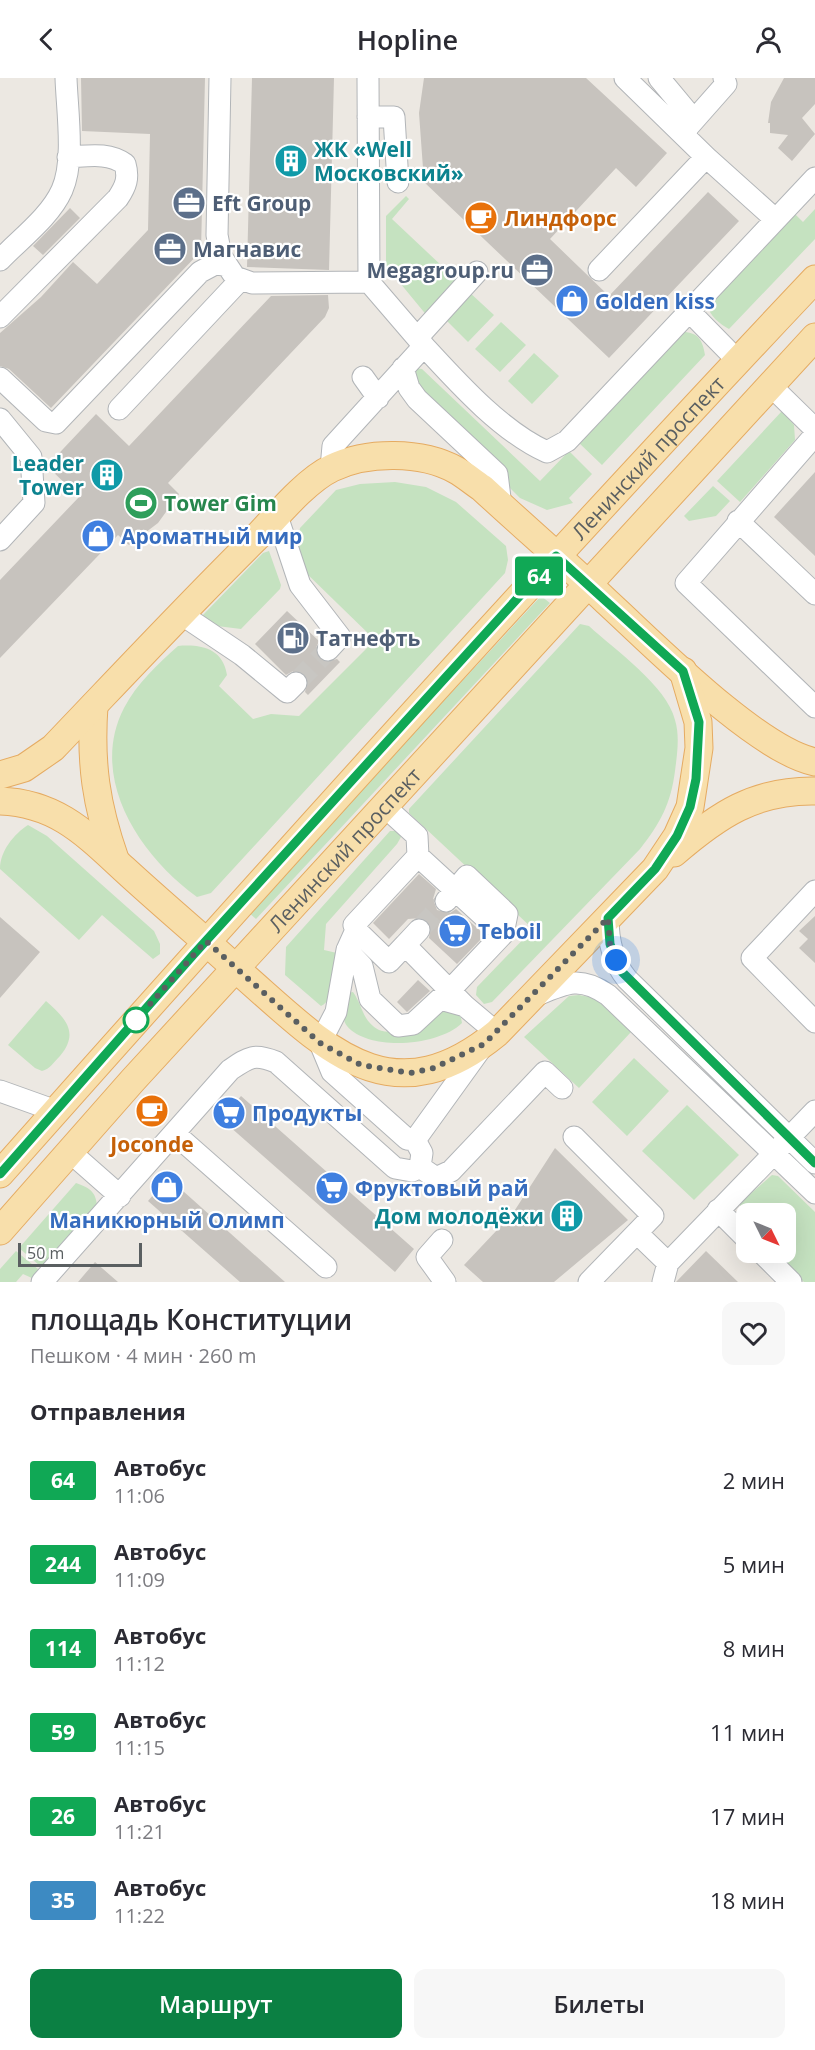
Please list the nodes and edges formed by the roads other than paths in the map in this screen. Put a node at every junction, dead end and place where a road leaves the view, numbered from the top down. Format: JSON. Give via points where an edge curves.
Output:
{"nodes":[{"id":1,"x":66,"y":78,"type":"edge"},
{"id":2,"x":220,"y":78,"type":"edge"},
{"id":3,"x":368,"y":78,"type":"edge"},
{"id":4,"x":625,"y":78,"type":"edge"},
{"id":5,"x":659,"y":78,"type":"edge"},
{"id":6,"x":724,"y":78,"type":"edge"},
{"id":7,"x":368,"y":117,"type":"junction"},
{"id":8,"x":689,"y":128,"type":"junction"},
{"id":9,"x":68,"y":156,"type":"junction"},
{"id":10,"x":706,"y":157,"type":"junction"},
{"id":11,"x":815,"y":178,"type":"edge"},
{"id":12,"x":398,"y":182,"type":"dead end"},
{"id":13,"x":775,"y":219,"type":"junction"},
{"id":14,"x":0,"y":260,"type":"edge"},
{"id":15,"x":225,"y":265,"type":"junction"},
{"id":16,"x":600,"y":270,"type":"dead end"},
{"id":17,"x":477,"y":272,"type":"dead end"},
{"id":18,"x":241,"y":279,"type":"junction"},
{"id":19,"x":815,"y":279,"type":"edge"},
{"id":20,"x":369,"y":282,"type":"junction"},
{"id":21,"x":689,"y":311,"type":"junction"},
{"id":22,"x":0,"y":318,"type":"edge"},
{"id":23,"x":815,"y":337,"type":"edge"},
{"id":24,"x":420,"y":342,"type":"junction"},
{"id":25,"x":738,"y":361,"type":"junction"},
{"id":26,"x":403,"y":368,"type":"junction"},
{"id":27,"x":363,"y":377,"type":"dead end"},
{"id":28,"x":0,"y":378,"type":"edge"},
{"id":29,"x":770,"y":385,"type":"junction"},
{"id":30,"x":378,"y":398,"type":"junction"},
{"id":31,"x":119,"y":409,"type":"dead end"},
{"id":32,"x":0,"y":419,"type":"edge"},
{"id":33,"x":815,"y":429,"type":"edge"},
{"id":34,"x":815,"y":435,"type":"edge"},
{"id":35,"x":331,"y":468,"type":"junction"},
{"id":36,"x":501,"y":506,"type":"junction"},
{"id":37,"x":277,"y":516,"type":"junction"},
{"id":38,"x":738,"y":521,"type":"junction"},
{"id":39,"x":0,"y":540,"type":"edge"},
{"id":40,"x":556,"y":556,"type":"junction"},
{"id":41,"x":587,"y":584,"type":"junction"},
{"id":42,"x":815,"y":594,"type":"edge"},
{"id":43,"x":181,"y":614,"type":"junction"},
{"id":44,"x":328,"y":650,"type":"tunnel mouth"},
{"id":45,"x":683,"y":671,"type":"junction"},
{"id":46,"x":296,"y":683,"type":"dead end"},
{"id":47,"x":94,"y":706,"type":"junction"},
{"id":48,"x":815,"y":707,"type":"edge"},
{"id":49,"x":815,"y":762,"type":"edge"},
{"id":50,"x":0,"y":775,"type":"edge"},
{"id":51,"x":815,"y":791,"type":"edge"},
{"id":52,"x":0,"y":801,"type":"edge"},
{"id":53,"x":384,"y":806,"type":"junction"},
{"id":54,"x":418,"y":856,"type":"junction"},
{"id":55,"x":115,"y":860,"type":"junction"},
{"id":56,"x":655,"y":869,"type":"junction"},
{"id":57,"x":815,"y":891,"type":"edge"},
{"id":58,"x":608,"y":918,"type":"junction"},
{"id":59,"x":356,"y":930,"type":"junction"},
{"id":60,"x":206,"y":941,"type":"junction"},
{"id":61,"x":347,"y":951,"type":"junction"},
{"id":62,"x":236,"y":968,"type":"junction"},
{"id":63,"x":451,"y":989,"type":"junction"},
{"id":64,"x":530,"y":999,"type":"junction"},
{"id":65,"x":465,"y":1006,"type":"junction"},
{"id":66,"x":815,"y":1022,"type":"edge"},
{"id":67,"x":491,"y":1039,"type":"junction"},
{"id":68,"x":320,"y":1043,"type":"junction"},
{"id":69,"x":562,"y":1088,"type":"dead end"},
{"id":70,"x":0,"y":1091,"type":"edge"},
{"id":71,"x":56,"y":1111,"type":"junction"},
{"id":72,"x":815,"y":1111,"type":"edge"},
{"id":73,"x":175,"y":1134,"type":"junction"},
{"id":74,"x":574,"y":1137,"type":"dead end"},
{"id":75,"x":789,"y":1138,"type":"junction"},
{"id":76,"x":415,"y":1140,"type":"junction"},
{"id":77,"x":70,"y":1152,"type":"junction"},
{"id":78,"x":774,"y":1153,"type":"junction"},
{"id":79,"x":815,"y":1163,"type":"edge"},
{"id":80,"x":420,"y":1167,"type":"junction"},
{"id":81,"x":0,"y":1174,"type":"edge"},
{"id":82,"x":815,"y":1193,"type":"edge"},
{"id":83,"x":120,"y":1196,"type":"junction"},
{"id":84,"x":718,"y":1210,"type":"junction"},
{"id":85,"x":736,"y":1228,"type":"edge"},
{"id":86,"x":0,"y":1231,"type":"edge"},
{"id":87,"x":637,"y":1233,"type":"junction"},
{"id":88,"x":442,"y":1240,"type":"dead end"},
{"id":89,"x":772,"y":1263,"type":"edge"},
{"id":90,"x":326,"y":1267,"type":"dead end"},
{"id":91,"x":665,"y":1272,"type":"edge"},
{"id":92,"x":42,"y":1282,"type":"edge"},
{"id":93,"x":445,"y":1282,"type":"edge"},
{"id":94,"x":589,"y":1282,"type":"edge"},
{"id":95,"x":791,"y":1282,"type":"edge"}],
"edges":[{"from":1,"to":9,"type":"street"},
{"from":2,"to":15,"type":"street","via":[[216,216],[218,247]]},
{"from":3,"to":7,"type":"street"},
{"from":4,"to":8,"type":"street"},
{"from":5,"to":8,"type":"street"},
{"from":6,"to":8,"type":"street","via":[[726,84]]},
{"from":7,"to":12,"type":"street","via":[[394,117]]},
{"from":7,"to":20,"type":"street"},
{"from":8,"to":10,"type":"street"},
{"from":9,"to":14,"type":"street","via":[[67,177],[58,198]]},
{"from":9,"to":22,"type":"street","via":[[116,158],[125,164],[126,186]]},
{"from":10,"to":13,"type":"street","via":[[741,178]]},
{"from":10,"to":16,"type":"street"},
{"from":11,"to":13,"type":"street"},
{"from":13,"to":21,"type":"street"},
{"from":15,"to":18,"type":"street"},
{"from":15,"to":28,"type":"street","via":[[215,264],[200,272],[56,423],[46,421]]},
{"from":17,"to":24,"type":"street"},
{"from":18,"to":20,"type":"street"},
{"from":18,"to":31,"type":"street"},
{"from":19,"to":25,"type":"main road","name":"Ленинский проспект"},
{"from":20,"to":24,"type":"street"},
{"from":21,"to":24,"type":"street","via":[[567,441],[547,452],[526,442],[446,371]]},
{"from":21,"to":25,"type":"street"},
{"from":23,"to":29,"type":"main road","name":"Ленинский проспект"},
{"from":24,"to":26,"type":"street"},
{"from":25,"to":40,"type":"main road","name":"Ленинский проспект"},
{"from":26,"to":30,"type":"street"},
{"from":26,"to":36,"type":"street","via":[[417,399],[497,474]]},
{"from":27,"to":30,"type":"street"},
{"from":29,"to":33,"type":"street"},
{"from":29,"to":41,"type":"main road","name":"Ленинский проспект"},
{"from":30,"to":35,"type":"street","via":[[333,446]]},
{"from":32,"to":39,"type":"street","via":[[31,457],[34,503]]},
{"from":34,"to":38,"type":"street"},
{"from":35,"to":36,"type":"main road","via":[[372,458],[420,459],[456,470]]},
{"from":35,"to":37,"type":"main road"},
{"from":36,"to":40,"type":"main road"},
{"from":37,"to":43,"type":"main road"},
{"from":37,"to":44,"type":"street","via":[[300,585],[340,637]]},
{"from":38,"to":42,"type":"street"},
{"from":38,"to":48,"type":"street","via":[[686,584]]},
{"from":40,"to":41,"type":"main road"},
{"from":40,"to":60,"type":"main road","name":"Ленинский проспект"},
{"from":41,"to":45,"type":"main road"},
{"from":41,"to":53,"type":"main road","name":"Ленинский проспект"},
{"from":43,"to":46,"type":"street","via":[[242,655],[287,692]]},
{"from":43,"to":47,"type":"main road"},
{"from":45,"to":49,"type":"main road","via":[[774,743],[799,759]]},
{"from":45,"to":56,"type":"main road","via":[[699,722],[696,779],[690,807],[677,836]]},
{"from":47,"to":50,"type":"main road","via":[[37,761]]},
{"from":47,"to":55,"type":"main road","via":[[92,766],[104,829]]},
{"from":51,"to":56,"type":"main road","via":[[766,795],[736,807]]},
{"from":52,"to":55,"type":"main road","via":[[50,810]]},
{"from":53,"to":54,"type":"street","via":[[417,836]]},
{"from":53,"to":62,"type":"main road","name":"Ленинский проспект"},
{"from":54,"to":59,"type":"street","via":[[354,925]]},
{"from":54,"to":63,"type":"street","via":[[450,895],[503,934]]},
{"from":55,"to":60,"type":"main road"},
{"from":56,"to":58,"type":"main road"},
{"from":57,"to":66,"type":"street","via":[[752,958]]},
{"from":58,"to":64,"type":"main road"},
{"from":58,"to":75,"type":"street","via":[[610,944],[620,970]]},
{"from":59,"to":61,"type":"street"},
{"from":59,"to":63,"type":"street","via":[[389,962],[412,937]]},
{"from":60,"to":62,"type":"main road"},
{"from":60,"to":71,"type":"main road","name":"Ленинский проспект"},
{"from":61,"to":65,"type":"street","via":[[362,966],[370,999],[398,1026],[413,1024],[440,999]]},
{"from":61,"to":68,"type":"street","via":[[336,1012]]},
{"from":62,"to":68,"type":"main road"},
{"from":62,"to":77,"type":"main road","name":"Ленинский проспект"},
{"from":63,"to":65,"type":"street"},
{"from":64,"to":67,"type":"main road"},
{"from":64,"to":78,"type":"street","via":[[578,982],[596,986],[652,1034]]},
{"from":65,"to":67,"type":"street"},
{"from":67,"to":68,"type":"main road","via":[[434,1068],[410,1073],[361,1065]]},
{"from":67,"to":76,"type":"street"},
{"from":68,"to":76,"type":"street","via":[[332,1072],[407,1139]]},
{"from":69,"to":80,"type":"street","via":[[545,1072],[451,1170],[436,1178]]},
{"from":70,"to":71,"type":"street"},
{"from":71,"to":81,"type":"main road","name":"Ленинский проспект"},
{"from":72,"to":75,"type":"street"},
{"from":73,"to":80,"type":"street","via":[[230,1070],[248,1058],[262,1056],[276,1062],[395,1168],[412,1171]]},
{"from":73,"to":83,"type":"street"},
{"from":73,"to":90,"type":"street"},
{"from":74,"to":87,"type":"street","via":[[653,1216]]},
{"from":75,"to":78,"type":"street"},
{"from":75,"to":79,"type":"street"},
{"from":76,"to":80,"type":"street","via":[[423,1159]]},
{"from":77,"to":83,"type":"street"},
{"from":77,"to":86,"type":"main road","name":"Ленинский проспект"},
{"from":78,"to":82,"type":"street"},
{"from":78,"to":84,"type":"street"},
{"from":83,"to":92,"type":"street"},
{"from":84,"to":85,"type":"street"},
{"from":84,"to":91,"type":"street"},
{"from":87,"to":91,"type":"street"},
{"from":87,"to":94,"type":"street"},
{"from":88,"to":93,"type":"street","via":[[427,1257]]},
{"from":89,"to":95,"type":"street"}]}
